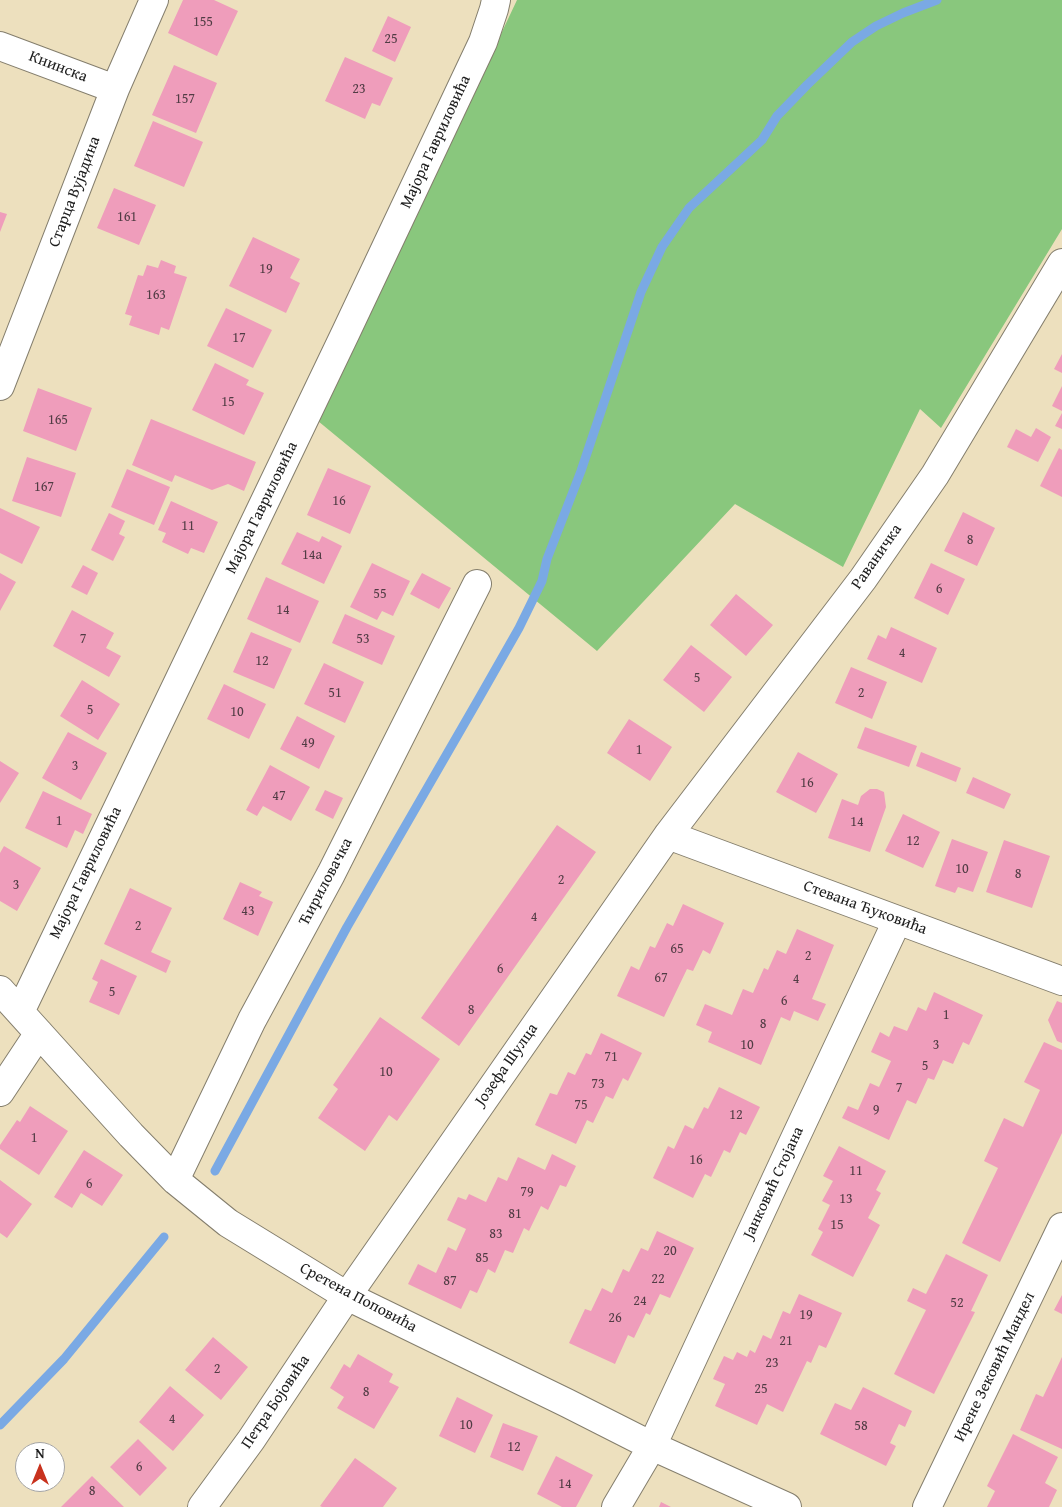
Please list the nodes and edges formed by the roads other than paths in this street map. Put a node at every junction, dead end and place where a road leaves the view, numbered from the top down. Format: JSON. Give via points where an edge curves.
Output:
{"nodes":[{"id":1,"x":154,"y":0,"type":"edge"},
{"id":2,"x":496,"y":0,"type":"edge"},
{"id":3,"x":0,"y":46,"type":"edge"},
{"id":4,"x":115,"y":89,"type":"junction"},
{"id":5,"x":1062,"y":263,"type":"edge"},
{"id":6,"x":0,"y":386,"type":"edge"},
{"id":7,"x":476,"y":584,"type":"dead end"},
{"id":8,"x":668,"y":835,"type":"junction"},
{"id":9,"x":898,"y":921,"type":"junction"},
{"id":10,"x":1062,"y":981,"type":"edge"},
{"id":11,"x":0,"y":990,"type":"edge"},
{"id":12,"x":20,"y":1012,"type":"junction"},
{"id":13,"x":40,"y":1033,"type":"junction"},
{"id":14,"x":0,"y":1092,"type":"edge"},
{"id":15,"x":175,"y":1180,"type":"junction"},
{"id":16,"x":1062,"y":1227,"type":"edge"},
{"id":17,"x":347,"y":1296,"type":"junction"},
{"id":18,"x":652,"y":1446,"type":"junction"},
{"id":19,"x":202,"y":1507,"type":"edge"},
{"id":20,"x":616,"y":1507,"type":"edge"},
{"id":21,"x":787,"y":1507,"type":"edge"},
{"id":22,"x":927,"y":1507,"type":"edge"}],
"edges":[{"from":1,"to":4,"type":"street","name":"Старца Вујадина"},
{"from":2,"to":12,"type":"street","name":"Мајора Гавриловића","via":[[483,42],[421,174]]},
{"from":3,"to":4,"type":"street","name":"Книнска"},
{"from":4,"to":6,"type":"street","name":"Старца Вујадина"},
{"from":5,"to":8,"type":"street","name":"Раваничка","via":[[935,475],[863,580]]},
{"from":7,"to":15,"type":"street","name":"Ћириловачка","via":[[331,874],[252,1020]]},
{"from":8,"to":9,"type":"street","name":"Стевана Ћуковића"},
{"from":8,"to":17,"type":"street","name":"Јозефа Шулца"},
{"from":9,"to":10,"type":"street","name":"Стевана Ћуковића"},
{"from":9,"to":18,"type":"street","name":"Јанковић Стојана"},
{"from":11,"to":12,"type":"street","name":"Сретена Поповића"},
{"from":12,"to":13,"type":"street","name":"Сретена Поповића"},
{"from":13,"to":14,"type":"street"},
{"from":13,"to":15,"type":"street","name":"Сретена Поповића"},
{"from":15,"to":17,"type":"street","name":"Сретена Поповића","via":[[228,1223]]},
{"from":16,"to":22,"type":"street","name":"Ирене Зековић Мандел"},
{"from":17,"to":18,"type":"street","name":"Сретена Поповића"},
{"from":17,"to":19,"type":"street","name":"Петра Бојовића"},
{"from":18,"to":20,"type":"street","name":"Јанковић Стојана"},
{"from":18,"to":21,"type":"street","name":"Сретена Поповића"}]}
